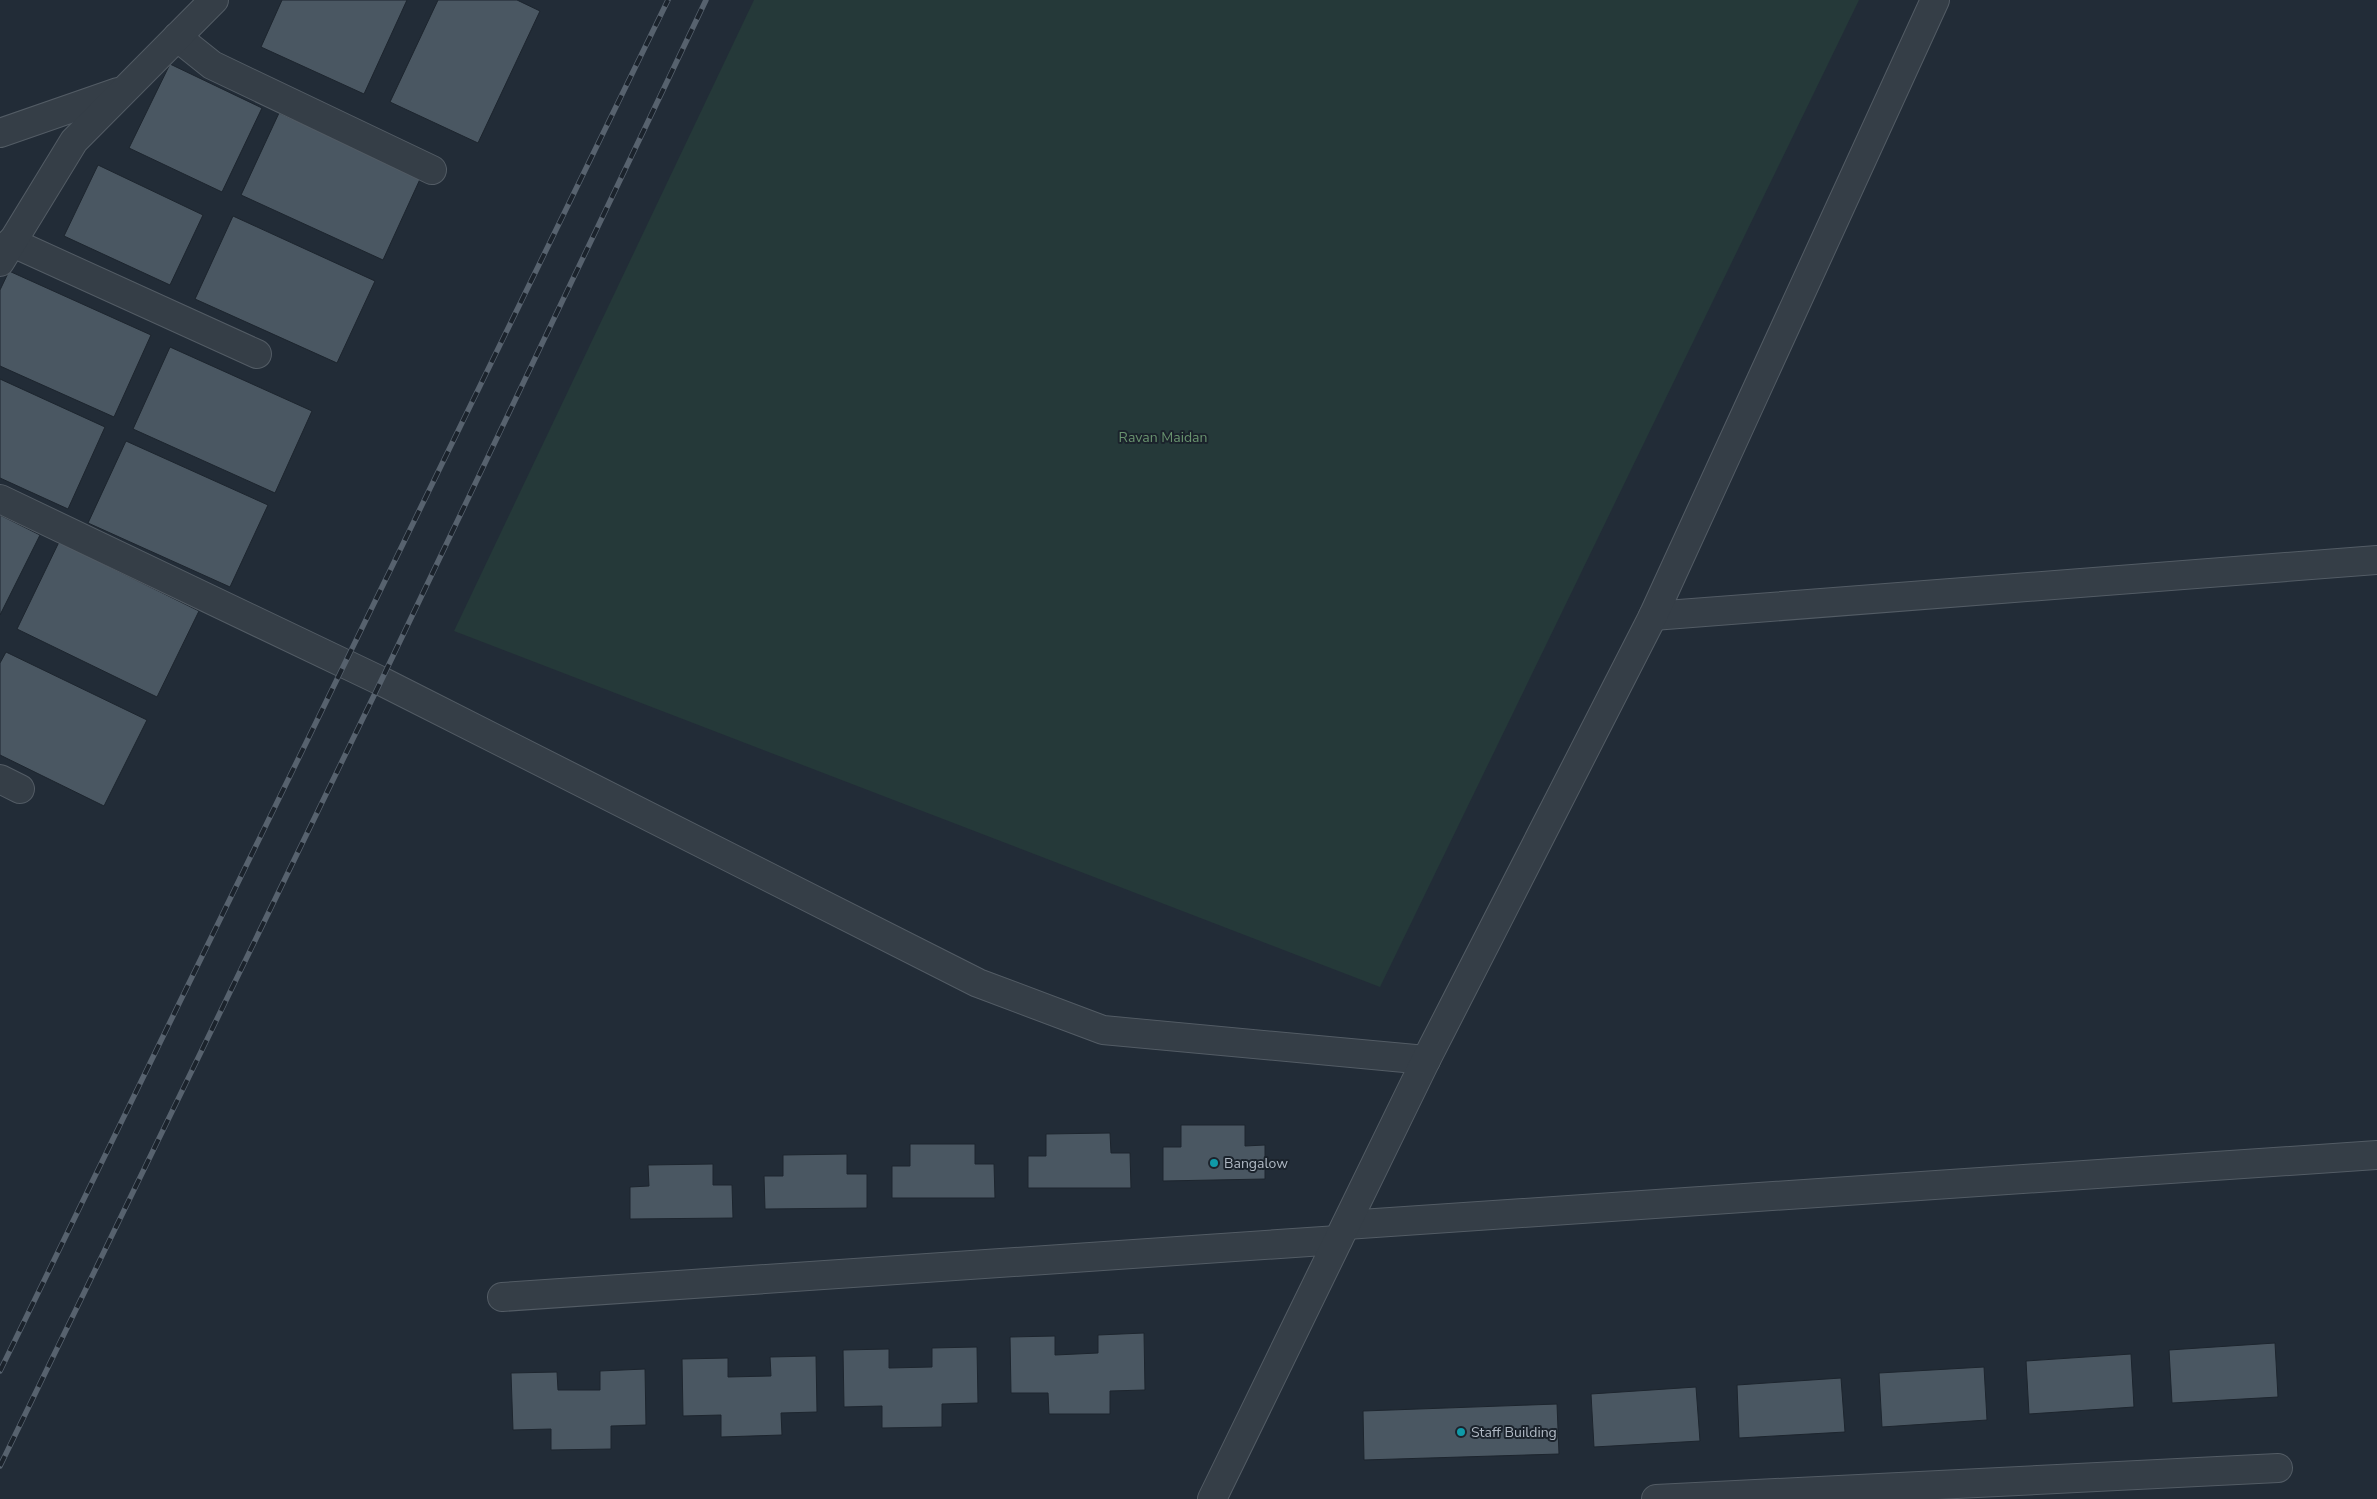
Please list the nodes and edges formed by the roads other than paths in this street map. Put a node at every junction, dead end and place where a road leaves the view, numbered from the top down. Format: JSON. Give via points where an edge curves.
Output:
{"nodes":[{"id":1,"x":214,"y":0,"type":"edge"},
{"id":2,"x":1935,"y":0,"type":"edge"},
{"id":3,"x":177,"y":37,"type":"junction"},
{"id":4,"x":124,"y":90,"type":"junction"},
{"id":5,"x":0,"y":133,"type":"edge"},
{"id":6,"x":432,"y":170,"type":"dead end"},
{"id":7,"x":5,"y":252,"type":"edge"},
{"id":8,"x":256,"y":354,"type":"dead end"},
{"id":9,"x":0,"y":499,"type":"edge"},
{"id":10,"x":2377,"y":560,"type":"edge"},
{"id":11,"x":1653,"y":616,"type":"junction"},
{"id":12,"x":1426,"y":1060,"type":"junction"},
{"id":13,"x":2377,"y":1155,"type":"edge"},
{"id":14,"x":1342,"y":1232,"type":"junction"},
{"id":15,"x":502,"y":1297,"type":"dead end"},
{"id":16,"x":2278,"y":1468,"type":"dead end"},
{"id":17,"x":1212,"y":1499,"type":"edge"},
{"id":18,"x":1656,"y":1499,"type":"edge"}],
"edges":[{"from":1,"to":3,"type":"street"},
{"from":2,"to":11,"type":"street"},
{"from":3,"to":4,"type":"street"},
{"from":3,"to":6,"type":"street","via":[[212,65]]},
{"from":4,"to":5,"type":"street"},
{"from":4,"to":7,"type":"street","via":[[74,141]]},
{"from":7,"to":8,"type":"street"},
{"from":9,"to":12,"type":"street","via":[[381,681],[978,982],[1103,1030]]},
{"from":10,"to":11,"type":"street"},
{"from":11,"to":12,"type":"street"},
{"from":12,"to":14,"type":"street"},
{"from":13,"to":14,"type":"street"},
{"from":14,"to":15,"type":"street"},
{"from":14,"to":17,"type":"street"},
{"from":16,"to":18,"type":"street"}]}
